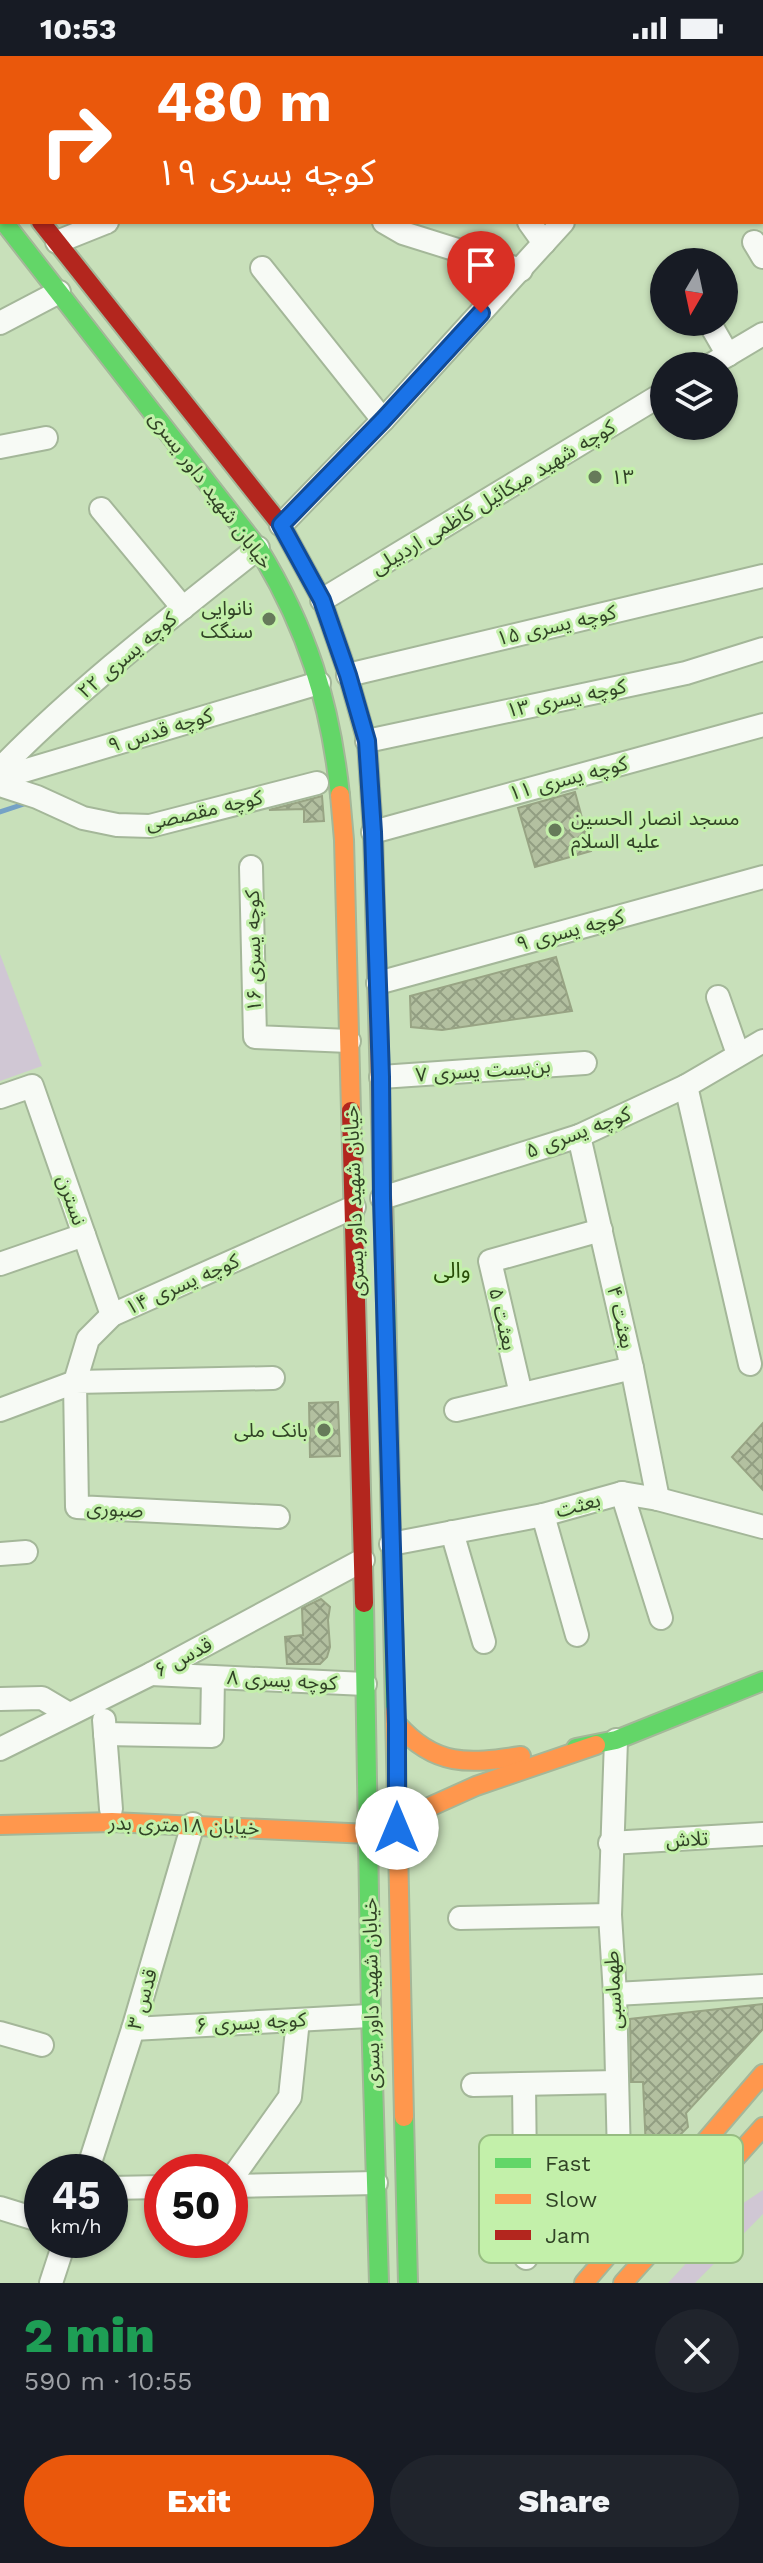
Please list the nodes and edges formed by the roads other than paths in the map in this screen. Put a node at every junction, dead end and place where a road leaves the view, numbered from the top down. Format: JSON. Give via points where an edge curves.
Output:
{"nodes":[{"id":1,"x":6,"y":224,"type":"edge"},
{"id":2,"x":43,"y":224,"type":"edge"},
{"id":3,"x":102,"y":224,"type":"edge"},
{"id":4,"x":387,"y":224,"type":"edge"},
{"id":5,"x":530,"y":224,"type":"edge"},
{"id":6,"x":561,"y":224,"type":"edge"},
{"id":7,"x":57,"y":242,"type":"junction"},
{"id":8,"x":544,"y":243,"type":"junction"},
{"id":9,"x":262,"y":268,"type":"dead end"},
{"id":10,"x":521,"y":270,"type":"junction"},
{"id":11,"x":59,"y":292,"type":"junction"},
{"id":12,"x":0,"y":323,"type":"edge"},
{"id":13,"x":763,"y":334,"type":"edge"},
{"id":14,"x":733,"y":352,"type":"edge"},
{"id":15,"x":650,"y":401,"type":"edge"},
{"id":16,"x":383,"y":420,"type":"junction"},
{"id":17,"x":46,"y":438,"type":"dead end"},
{"id":18,"x":0,"y":447,"type":"edge"},
{"id":19,"x":101,"y":509,"type":"dead end"},
{"id":20,"x":281,"y":525,"type":"junction"},
{"id":21,"x":258,"y":548,"type":"junction"},
{"id":22,"x":763,"y":576,"type":"edge"},
{"id":23,"x":322,"y":600,"type":"junction"},
{"id":24,"x":183,"y":608,"type":"junction"},
{"id":25,"x":763,"y":649,"type":"edge"},
{"id":26,"x":348,"y":675,"type":"junction"},
{"id":27,"x":319,"y":683,"type":"junction"},
{"id":28,"x":763,"y":725,"type":"edge"},
{"id":29,"x":367,"y":741,"type":"junction"},
{"id":30,"x":0,"y":769,"type":"edge"},
{"id":31,"x":0,"y":778,"type":"edge"},
{"id":32,"x":317,"y":783,"type":"dead end"},
{"id":33,"x":0,"y":785,"type":"edge"},
{"id":34,"x":373,"y":832,"type":"junction"},
{"id":35,"x":251,"y":867,"type":"dead end"},
{"id":36,"x":763,"y":877,"type":"edge"},
{"id":37,"x":378,"y":983,"type":"junction"},
{"id":38,"x":718,"y":997,"type":"dead end"},
{"id":39,"x":349,"y":1041,"type":"junction"},
{"id":40,"x":763,"y":1041,"type":"edge"},
{"id":41,"x":738,"y":1054,"type":"junction"},
{"id":42,"x":585,"y":1063,"type":"dead end"},
{"id":43,"x":381,"y":1077,"type":"junction"},
{"id":44,"x":686,"y":1086,"type":"junction"},
{"id":45,"x":0,"y":1097,"type":"edge"},
{"id":46,"x":579,"y":1136,"type":"junction"},
{"id":47,"x":382,"y":1198,"type":"junction"},
{"id":48,"x":354,"y":1207,"type":"junction"},
{"id":49,"x":601,"y":1230,"type":"junction"},
{"id":50,"x":84,"y":1235,"type":"junction"},
{"id":51,"x":0,"y":1264,"type":"edge"},
{"id":52,"x":112,"y":1315,"type":"junction"},
{"id":53,"x":750,"y":1364,"type":"dead end"},
{"id":54,"x":632,"y":1368,"type":"junction"},
{"id":55,"x":273,"y":1378,"type":"dead end"},
{"id":56,"x":75,"y":1382,"type":"junction"},
{"id":57,"x":521,"y":1394,"type":"junction"},
{"id":58,"x":0,"y":1410,"type":"edge"},
{"id":59,"x":456,"y":1410,"type":"dead end"},
{"id":60,"x":622,"y":1493,"type":"junction"},
{"id":61,"x":658,"y":1499,"type":"junction"},
{"id":62,"x":543,"y":1515,"type":"junction"},
{"id":63,"x":278,"y":1517,"type":"dead end"},
{"id":64,"x":763,"y":1527,"type":"edge"},
{"id":65,"x":452,"y":1532,"type":"junction"},
{"id":66,"x":391,"y":1544,"type":"junction"},
{"id":67,"x":26,"y":1552,"type":"dead end"},
{"id":68,"x":0,"y":1554,"type":"edge"},
{"id":69,"x":363,"y":1560,"type":"junction"},
{"id":70,"x":661,"y":1618,"type":"dead end"},
{"id":71,"x":577,"y":1635,"type":"dead end"},
{"id":72,"x":484,"y":1642,"type":"dead end"},
{"id":73,"x":151,"y":1674,"type":"junction"},
{"id":74,"x":213,"y":1677,"type":"junction"},
{"id":75,"x":763,"y":1681,"type":"edge"},
{"id":76,"x":365,"y":1684,"type":"junction"},
{"id":77,"x":0,"y":1699,"type":"edge"},
{"id":78,"x":102,"y":1699,"type":"junction"},
{"id":79,"x":69,"y":1714,"type":"junction"},
{"id":80,"x":397,"y":1724,"type":"junction"},
{"id":81,"x":105,"y":1734,"type":"junction"},
{"id":82,"x":606,"y":1743,"type":"junction"},
{"id":83,"x":0,"y":1749,"type":"edge"},
{"id":84,"x":111,"y":1809,"type":"dead end"},
{"id":85,"x":193,"y":1824,"type":"junction"},
{"id":86,"x":0,"y":1825,"type":"edge"},
{"id":87,"x":397,"y":1828,"type":"junction"},
{"id":88,"x":369,"y":1834,"type":"junction"},
{"id":89,"x":763,"y":1834,"type":"edge"},
{"id":90,"x":610,"y":1843,"type":"junction"},
{"id":91,"x":610,"y":1915,"type":"junction"},
{"id":92,"x":460,"y":1918,"type":"dead end"},
{"id":93,"x":763,"y":1986,"type":"edge"},
{"id":94,"x":615,"y":1994,"type":"junction"},
{"id":95,"x":369,"y":2016,"type":"junction"},
{"id":96,"x":298,"y":2020,"type":"junction"},
{"id":97,"x":133,"y":2029,"type":"junction"},
{"id":98,"x":0,"y":2033,"type":"edge"},
{"id":99,"x":42,"y":2045,"type":"dead end"},
{"id":100,"x":763,"y":2074,"type":"edge"},
{"id":101,"x":617,"y":2082,"type":"junction"},
{"id":102,"x":524,"y":2084,"type":"junction"},
{"id":103,"x":473,"y":2085,"type":"dead end"},
{"id":104,"x":741,"y":2101,"type":"junction"},
{"id":105,"x":763,"y":2120,"type":"edge"},
{"id":106,"x":763,"y":2127,"type":"edge"},
{"id":107,"x":525,"y":2135,"type":"edge"},
{"id":108,"x":618,"y":2135,"type":"edge"},
{"id":109,"x":711,"y":2135,"type":"edge"},
{"id":110,"x":743,"y":2149,"type":"edge"},
{"id":111,"x":93,"y":2154,"type":"edge"},
{"id":112,"x":248,"y":2158,"type":"edge"},
{"id":113,"x":376,"y":2183,"type":"junction"},
{"id":114,"x":248,"y":2184,"type":"edge"},
{"id":115,"x":0,"y":2208,"type":"edge"},
{"id":116,"x":24,"y":2215,"type":"edge"},
{"id":117,"x":59,"y":2258,"type":"edge"},
{"id":118,"x":601,"y":2263,"type":"edge"},
{"id":119,"x":641,"y":2263,"type":"edge"},
{"id":120,"x":51,"y":2283,"type":"edge"},
{"id":121,"x":379,"y":2283,"type":"edge"},
{"id":122,"x":408,"y":2283,"type":"edge"},
{"id":123,"x":584,"y":2283,"type":"edge"},
{"id":124,"x":623,"y":2283,"type":"edge"}],
"edges":[{"from":1,"to":11,"type":"main road","name":"خیابان شهید داور یسری"},
{"from":2,"to":7,"type":"main road","name":"خیابان شهید داور یسری"},
{"from":3,"to":7,"type":"street"},
{"from":4,"to":10,"type":"street"},
{"from":5,"to":8,"type":"street"},
{"from":6,"to":8,"type":"street"},
{"from":7,"to":20,"type":"main road","name":"خیابان شهید داور یسری"},
{"from":8,"to":10,"type":"street"},
{"from":9,"to":16,"type":"street"},
{"from":10,"to":16,"type":"street"},
{"from":11,"to":12,"type":"street"},
{"from":11,"to":21,"type":"main road","name":"خیابان شهید داور یسری"},
{"from":13,"to":14,"type":"street"},
{"from":15,"to":23,"type":"street","name":"کوچه شهید میکائیل کاظمی اردبیلی"},
{"from":16,"to":20,"type":"street"},
{"from":17,"to":18,"type":"street"},
{"from":19,"to":24,"type":"street"},
{"from":20,"to":23,"type":"main road","name":"خیابان شهید داور یسری"},
{"from":21,"to":24,"type":"street","name":"کوچه یسری ۲۲"},
{"from":21,"to":27,"type":"main road","name":"خیابان شهید داور یسری","via":[[289,601]]},
{"from":22,"to":26,"type":"street","name":"کوچه یسری ۱۵"},
{"from":23,"to":26,"type":"main road","name":"خیابان شهید داور یسری"},
{"from":24,"to":30,"type":"street","name":"کوچه یسری ۲۲","via":[[36,732]]},
{"from":25,"to":29,"type":"street","name":"کوچه یسری ۱۳","via":[[686,673]]},
{"from":26,"to":27,"type":"main road"},
{"from":26,"to":29,"type":"main road","name":"خیابان شهید داور یسری"},
{"from":27,"to":31,"type":"street","name":"کوچه قدس ۹"},
{"from":27,"to":39,"type":"main road","name":"خیابان شهید داور یسری","via":[[335,749],[342,811]]},
{"from":28,"to":34,"type":"street","name":"کوچه یسری ۱۱"},
{"from":29,"to":34,"type":"main road","name":"خیابان شهید داور یسری"},
{"from":32,"to":33,"type":"street","name":"کوچه مقصصی","via":[[150,826],[83,818]]},
{"from":34,"to":37,"type":"main road","name":"خیابان شهید داور یسری"},
{"from":35,"to":39,"type":"street","name":"کوچه یسری ۱۶","via":[[255,1037]]},
{"from":36,"to":37,"type":"street","name":"کوچه یسری ۹"},
{"from":37,"to":43,"type":"main road","name":"خیابان شهید داور یسری"},
{"from":38,"to":41,"type":"street"},
{"from":39,"to":48,"type":"main road","name":"خیابان شهید داور یسری"},
{"from":40,"to":41,"type":"street","name":"کوچه یسری ۵"},
{"from":41,"to":44,"type":"street","name":"کوچه یسری ۵"},
{"from":42,"to":43,"type":"street","name":"بن‌بست یسری ۷"},
{"from":43,"to":47,"type":"main road","name":"خیابان شهید داور یسری"},
{"from":44,"to":46,"type":"street","name":"کوچه یسری ۵"},
{"from":44,"to":53,"type":"street"},
{"from":45,"to":50,"type":"street","name":"نسترن","via":[[32,1086]]},
{"from":46,"to":47,"type":"street","name":"کوچه یسری ۵"},
{"from":46,"to":49,"type":"street","name":"بعثت ۴"},
{"from":47,"to":48,"type":"main road"},
{"from":47,"to":66,"type":"main road","name":"خیابان شهید داور یسری"},
{"from":48,"to":52,"type":"street","name":"کوچه یسری ۱۴"},
{"from":48,"to":69,"type":"main road","name":"خیابان شهید داور یسری"},
{"from":49,"to":54,"type":"street","name":"بعثت ۴"},
{"from":49,"to":57,"type":"street","name":"بعثت ۵","via":[[490,1261]]},
{"from":50,"to":51,"type":"street"},
{"from":50,"to":52,"type":"street","name":"نسترن"},
{"from":52,"to":56,"type":"street","name":"کوچه یسری ۱۴","via":[[88,1339]]},
{"from":54,"to":57,"type":"street"},
{"from":54,"to":61,"type":"street","name":"بعثت ۴"},
{"from":55,"to":56,"type":"street"},
{"from":56,"to":58,"type":"street"},
{"from":56,"to":63,"type":"street","name":"صبوری","via":[[77,1507]]},
{"from":57,"to":59,"type":"street"},
{"from":60,"to":61,"type":"street","name":"بعثت"},
{"from":60,"to":62,"type":"street","name":"بعثت"},
{"from":60,"to":70,"type":"street"},
{"from":61,"to":64,"type":"street","name":"بعثت"},
{"from":62,"to":65,"type":"street","name":"بعثت"},
{"from":62,"to":71,"type":"street"},
{"from":65,"to":66,"type":"street","name":"بعثت"},
{"from":65,"to":72,"type":"street"},
{"from":66,"to":80,"type":"main road","name":"خیابان شهید داور یسری"},
{"from":67,"to":68,"type":"street"},
{"from":69,"to":73,"type":"street","name":"قدس ۶"},
{"from":69,"to":76,"type":"main road","name":"خیابان شهید داور یسری"},
{"from":73,"to":74,"type":"street","name":"کوچه یسری ۸"},
{"from":73,"to":78,"type":"street","name":"قدس ۶"},
{"from":74,"to":76,"type":"street","name":"کوچه یسری ۸"},
{"from":74,"to":81,"type":"street","via":[[212,1736]]},
{"from":75,"to":82,"type":"main road"},
{"from":76,"to":88,"type":"main road","name":"خیابان شهید داور یسری"},
{"from":77,"to":79,"type":"street","via":[[42,1698]]},
{"from":78,"to":79,"type":"street","name":"قدس ۶"},
{"from":78,"to":81,"type":"street"},
{"from":79,"to":83,"type":"street","name":"قدس ۶"},
{"from":80,"to":82,"type":"main road","via":[[410,1741],[448,1760],[482,1762]]},
{"from":80,"to":87,"type":"main road","name":"خیابان شهید داور یسری"},
{"from":81,"to":84,"type":"street"},
{"from":82,"to":87,"type":"main road","via":[[476,1786],[416,1813]]},
{"from":82,"to":90,"type":"street","name":"طهماسبی"},
{"from":85,"to":86,"type":"main road","name":"خیابان ۱۸متری بدر"},
{"from":85,"to":88,"type":"main road","name":"خیابان ۱۸متری بدر"},
{"from":85,"to":97,"type":"street","name":"قدس ۳"},
{"from":87,"to":88,"type":"main road","name":"خیابان ۱۸متری بدر"},
{"from":87,"to":122,"type":"main road","name":"خیابان شهید داور یسری"},
{"from":88,"to":95,"type":"main road","name":"خیابان شهید داور یسری"},
{"from":89,"to":90,"type":"street","name":"تلاش"},
{"from":90,"to":91,"type":"street","name":"طهماسبی"},
{"from":91,"to":92,"type":"street"},
{"from":91,"to":94,"type":"street","name":"طهماسبی"},
{"from":93,"to":94,"type":"street"},
{"from":94,"to":101,"type":"street","name":"طهماسبی"},
{"from":95,"to":96,"type":"street","name":"کوچه یسری ۶"},
{"from":95,"to":113,"type":"main road","name":"خیابان شهید داور یسری"},
{"from":96,"to":97,"type":"street","name":"کوچه یسری ۶"},
{"from":96,"to":112,"type":"street","via":[[290,2097]]},
{"from":97,"to":111,"type":"street","name":"قدس ۳"},
{"from":98,"to":99,"type":"street"},
{"from":100,"to":104,"type":"main road"},
{"from":101,"to":102,"type":"street"},
{"from":101,"to":108,"type":"street","name":"طهماسبی"},
{"from":102,"to":103,"type":"street"},
{"from":102,"to":107,"type":"street"},
{"from":104,"to":105,"type":"main road"},
{"from":104,"to":109,"type":"main road"},
{"from":106,"to":110,"type":"main road"},
{"from":113,"to":114,"type":"street"},
{"from":113,"to":121,"type":"main road","name":"خیابان شهید داور یسری"},
{"from":115,"to":116,"type":"street"},
{"from":117,"to":120,"type":"street"},
{"from":118,"to":123,"type":"main road"},
{"from":119,"to":124,"type":"main road"}]}
